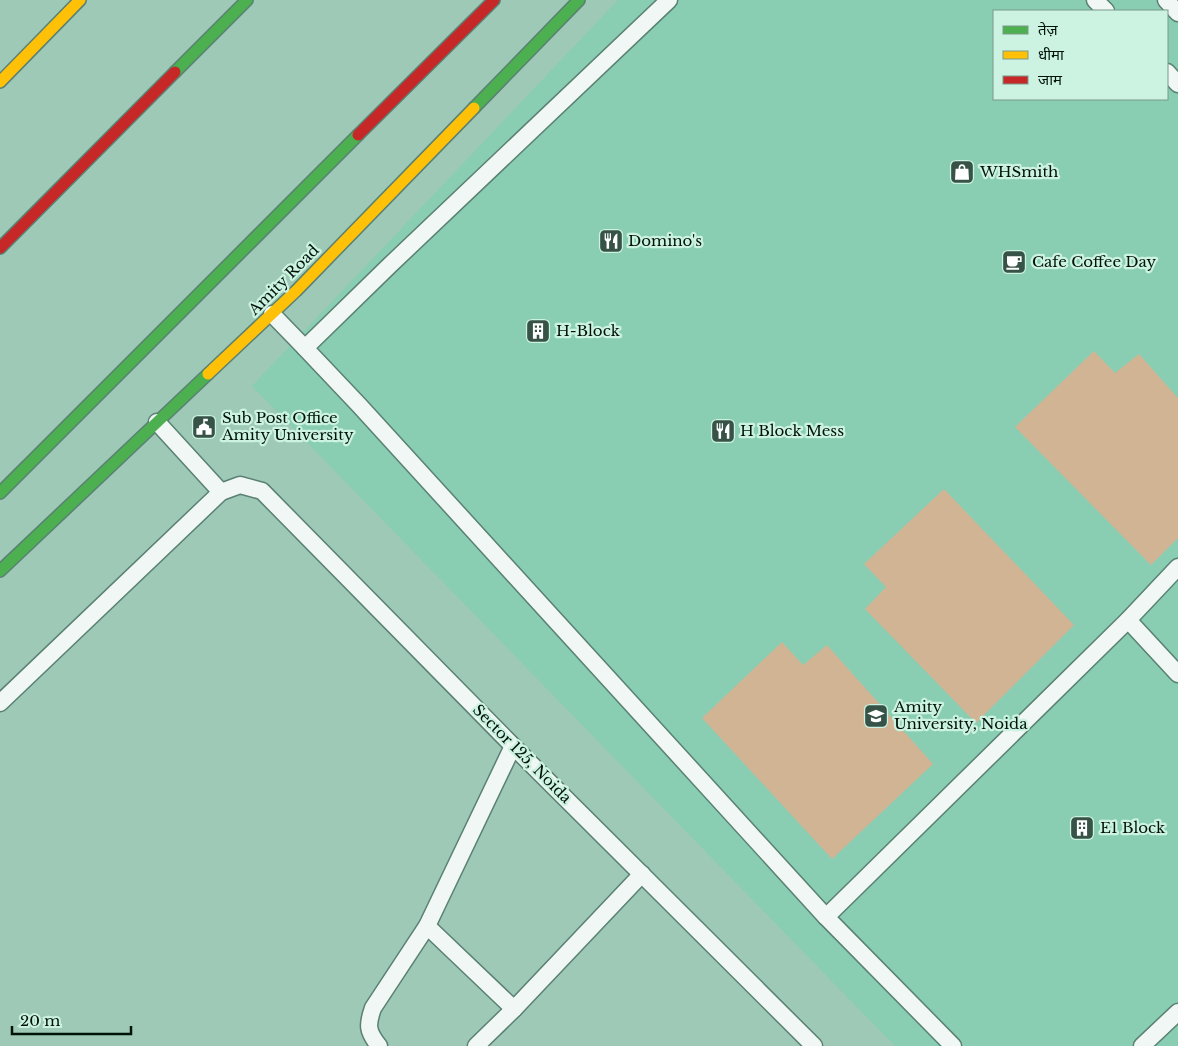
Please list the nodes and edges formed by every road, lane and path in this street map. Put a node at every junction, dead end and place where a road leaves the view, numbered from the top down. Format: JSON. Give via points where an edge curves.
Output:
{"nodes":[{"id":1,"x":80,"y":0,"type":"edge"},
{"id":2,"x":247,"y":0,"type":"edge"},
{"id":3,"x":494,"y":0,"type":"edge"},
{"id":4,"x":580,"y":0,"type":"edge"},
{"id":5,"x":669,"y":0,"type":"edge"},
{"id":6,"x":1095,"y":0,"type":"edge"},
{"id":7,"x":1166,"y":0,"type":"edge"},
{"id":8,"x":1105,"y":10,"type":"edge"},
{"id":9,"x":1178,"y":13,"type":"edge"},
{"id":10,"x":1168,"y":73,"type":"edge"},
{"id":11,"x":0,"y":82,"type":"edge"},
{"id":12,"x":1178,"y":84,"type":"edge"},
{"id":13,"x":0,"y":248,"type":"edge"},
{"id":14,"x":272,"y":314,"type":"junction"},
{"id":15,"x":305,"y":348,"type":"junction"},
{"id":16,"x":157,"y":422,"type":"junction"},
{"id":17,"x":221,"y":492,"type":"junction"},
{"id":18,"x":0,"y":493,"type":"edge"},
{"id":19,"x":1178,"y":567,"type":"edge"},
{"id":20,"x":0,"y":571,"type":"edge"},
{"id":21,"x":1128,"y":620,"type":"junction"},
{"id":22,"x":1178,"y":674,"type":"edge"},
{"id":23,"x":0,"y":703,"type":"edge"},
{"id":24,"x":513,"y":746,"type":"junction"},
{"id":25,"x":642,"y":874,"type":"junction"},
{"id":26,"x":826,"y":917,"type":"junction"},
{"id":27,"x":427,"y":926,"type":"junction"},
{"id":28,"x":514,"y":1008,"type":"junction"},
{"id":29,"x":1178,"y":1012,"type":"edge"},
{"id":30,"x":379,"y":1046,"type":"edge"},
{"id":31,"x":476,"y":1046,"type":"edge"},
{"id":32,"x":814,"y":1046,"type":"edge"},
{"id":33,"x":953,"y":1046,"type":"edge"},
{"id":34,"x":1142,"y":1046,"type":"edge"}],
"edges":[{"from":1,"to":11,"type":"main road"},
{"from":2,"to":13,"type":"main road"},
{"from":3,"to":18,"type":"main road"},
{"from":4,"to":14,"type":"main road","name":"Amity Road"},
{"from":5,"to":15,"type":"lane"},
{"from":6,"to":8,"type":"lane"},
{"from":7,"to":9,"type":"lane"},
{"from":10,"to":12,"type":"lane"},
{"from":14,"to":15,"type":"lane"},
{"from":14,"to":16,"type":"main road","name":"Amity Road"},
{"from":15,"to":26,"type":"lane"},
{"from":16,"to":17,"type":"lane"},
{"from":16,"to":20,"type":"main road","name":"Amity Road"},
{"from":17,"to":23,"type":"lane"},
{"from":17,"to":24,"type":"lane","name":"Sector 125, Noida","via":[[240,485],[262,491]]},
{"from":19,"to":21,"type":"lane"},
{"from":21,"to":22,"type":"lane"},
{"from":21,"to":26,"type":"lane"},
{"from":24,"to":25,"type":"lane","name":"Sector 125, Noida"},
{"from":24,"to":27,"type":"lane"},
{"from":25,"to":28,"type":"lane"},
{"from":25,"to":32,"type":"lane","name":"Sector 125, Noida"},
{"from":26,"to":33,"type":"lane"},
{"from":27,"to":28,"type":"lane"},
{"from":27,"to":30,"type":"lane","via":[[373,1008],[368,1022],[370,1035]]},
{"from":28,"to":31,"type":"lane"},
{"from":29,"to":34,"type":"lane"}]}
